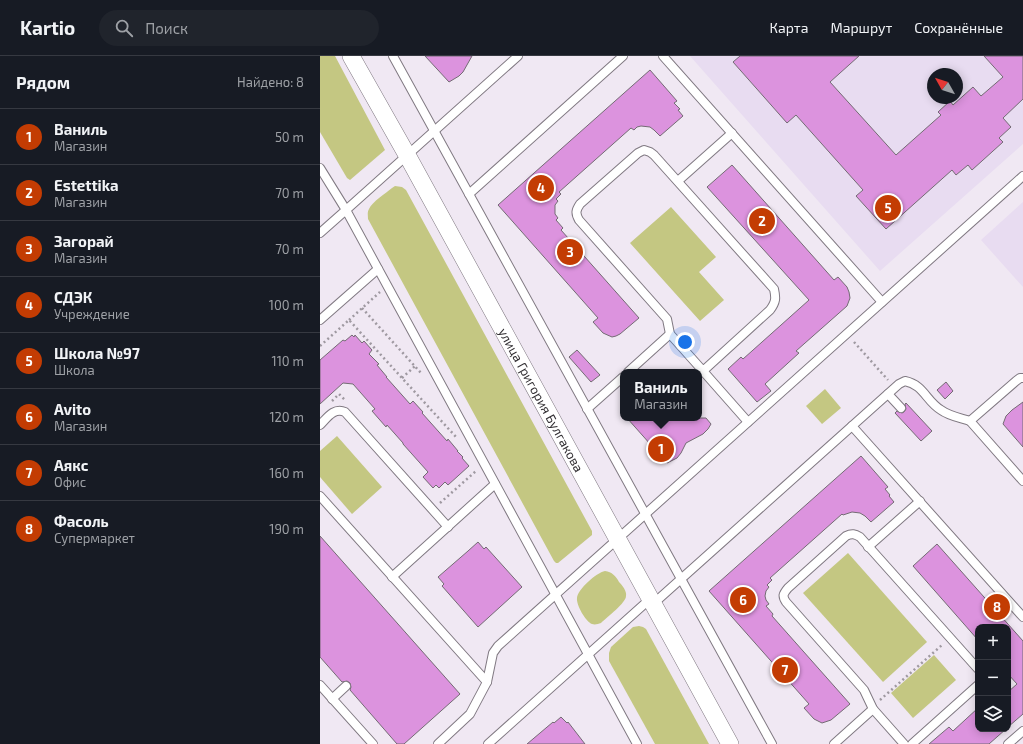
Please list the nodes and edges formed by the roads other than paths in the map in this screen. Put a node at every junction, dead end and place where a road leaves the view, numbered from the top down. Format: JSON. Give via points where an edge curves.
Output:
{"nodes":[{"id":1,"x":351,"y":56,"type":"edge"},
{"id":2,"x":393,"y":56,"type":"edge"},
{"id":3,"x":518,"y":56,"type":"edge"},
{"id":4,"x":623,"y":56,"type":"edge"},
{"id":5,"x":663,"y":56,"type":"edge"},
{"id":6,"x":434,"y":131,"type":"junction"},
{"id":7,"x":732,"y":133,"type":"junction"},
{"id":8,"x":407,"y":156,"type":"junction"},
{"id":9,"x":320,"y":168,"type":"edge"},
{"id":10,"x":1023,"y":176,"type":"edge"},
{"id":11,"x":678,"y":181,"type":"junction"},
{"id":12,"x":469,"y":194,"type":"junction"},
{"id":13,"x":346,"y":210,"type":"junction"},
{"id":14,"x":320,"y":233,"type":"edge"},
{"id":15,"x":378,"y":270,"type":"junction"},
{"id":16,"x":882,"y":302,"type":"junction"},
{"id":17,"x":320,"y":320,"type":"edge"},
{"id":18,"x":670,"y":334,"type":"junction"},
{"id":19,"x":631,"y":369,"type":"edge"},
{"id":20,"x":701,"y":369,"type":"edge"},
{"id":21,"x":703,"y":371,"type":"joint"},
{"id":22,"x":1023,"y":378,"type":"edge"},
{"id":23,"x":620,"y":380,"type":"edge"},
{"id":24,"x":888,"y":394,"type":"junction"},
{"id":25,"x":901,"y":408,"type":"dead end"},
{"id":26,"x":587,"y":409,"type":"junction"},
{"id":27,"x":970,"y":421,"type":"junction"},
{"id":28,"x":748,"y":422,"type":"junction"},
{"id":29,"x":320,"y":425,"type":"edge"},
{"id":30,"x":852,"y":426,"type":"junction"},
{"id":31,"x":1023,"y":480,"type":"edge"},
{"id":32,"x":495,"y":484,"type":"junction"},
{"id":33,"x":320,"y":496,"type":"edge"},
{"id":34,"x":920,"y":501,"type":"junction"},
{"id":35,"x":645,"y":514,"type":"junction"},
{"id":36,"x":448,"y":527,"type":"junction"},
{"id":37,"x":617,"y":539,"type":"junction"},
{"id":38,"x":868,"y":547,"type":"junction"},
{"id":39,"x":392,"y":577,"type":"junction"},
{"id":40,"x":681,"y":579,"type":"junction"},
{"id":41,"x":556,"y":594,"type":"junction"},
{"id":42,"x":652,"y":601,"type":"junction"},
{"id":43,"x":1023,"y":617,"type":"edge"},
{"id":44,"x":588,"y":654,"type":"junction"},
{"id":45,"x":975,"y":667,"type":"edge"},
{"id":46,"x":487,"y":682,"type":"junction"},
{"id":47,"x":320,"y":685,"type":"edge"},
{"id":48,"x":346,"y":686,"type":"dead end"},
{"id":49,"x":975,"y":687,"type":"edge"},
{"id":50,"x":332,"y":699,"type":"junction"},
{"id":51,"x":872,"y":708,"type":"junction"},
{"id":52,"x":1023,"y":731,"type":"edge"},
{"id":53,"x":373,"y":744,"type":"edge"},
{"id":54,"x":438,"y":744,"type":"edge"},
{"id":55,"x":488,"y":744,"type":"edge"},
{"id":56,"x":637,"y":744,"type":"edge"},
{"id":57,"x":730,"y":744,"type":"edge"},
{"id":58,"x":772,"y":744,"type":"edge"},
{"id":59,"x":834,"y":744,"type":"edge"},
{"id":60,"x":904,"y":744,"type":"edge"},
{"id":61,"x":912,"y":744,"type":"edge"},
{"id":62,"x":1008,"y":744,"type":"edge"}],
"edges":[{"from":1,"to":8,"type":"street","name":"улица Григория Булгакова"},
{"from":2,"to":6,"type":"lane"},
{"from":3,"to":6,"type":"lane"},
{"from":4,"to":12,"type":"lane"},
{"from":5,"to":7,"type":"lane"},
{"from":6,"to":8,"type":"lane"},
{"from":6,"to":12,"type":"lane"},
{"from":7,"to":11,"type":"lane"},
{"from":7,"to":16,"type":"lane"},
{"from":8,"to":13,"type":"lane"},
{"from":8,"to":37,"type":"street","name":"улица Григория Булгакова"},
{"from":9,"to":13,"type":"lane"},
{"from":10,"to":16,"type":"lane"},
{"from":11,"to":18,"type":"lane","via":[[654,155],[644,150],[638,152],[576,210],[579,220],[667,319]]},
{"from":11,"to":21,"type":"lane","via":[[774,289],[776,296],[775,304],[770,310]]},
{"from":12,"to":26,"type":"lane"},
{"from":13,"to":14,"type":"lane"},
{"from":13,"to":15,"type":"lane"},
{"from":15,"to":17,"type":"lane"},
{"from":15,"to":32,"type":"lane"},
{"from":16,"to":28,"type":"lane","via":[[767,400]]},
{"from":18,"to":19,"type":"lane"},
{"from":18,"to":20,"type":"lane"},
{"from":21,"to":28,"type":"lane"},
{"from":22,"to":27,"type":"lane","via":[[1016,381]]},
{"from":23,"to":26,"type":"lane"},
{"from":24,"to":25,"type":"lane"},
{"from":24,"to":27,"type":"lane","via":[[905,381],[912,383],[918,386],[941,411]]},
{"from":24,"to":30,"type":"lane"},
{"from":26,"to":35,"type":"lane"},
{"from":27,"to":31,"type":"lane"},
{"from":28,"to":35,"type":"lane"},
{"from":29,"to":36,"type":"lane","via":[[335,411],[345,412]]},
{"from":30,"to":34,"type":"lane"},
{"from":30,"to":40,"type":"lane"},
{"from":32,"to":36,"type":"lane"},
{"from":32,"to":41,"type":"lane"},
{"from":33,"to":39,"type":"lane"},
{"from":34,"to":38,"type":"lane"},
{"from":34,"to":43,"type":"lane"},
{"from":35,"to":37,"type":"lane"},
{"from":35,"to":40,"type":"lane"},
{"from":36,"to":39,"type":"lane"},
{"from":37,"to":41,"type":"lane"},
{"from":37,"to":42,"type":"street","name":"улица Григория Булгакова"},
{"from":38,"to":45,"type":"lane"},
{"from":38,"to":51,"type":"lane","via":[[855,534],[846,536],[788,588],[783,598],[864,690]]},
{"from":39,"to":46,"type":"lane"},
{"from":40,"to":42,"type":"lane"},
{"from":40,"to":58,"type":"lane"},
{"from":41,"to":44,"type":"lane"},
{"from":41,"to":46,"type":"lane","via":[[498,646],[493,653]]},
{"from":42,"to":44,"type":"lane"},
{"from":42,"to":57,"type":"street","name":"улица Григория Булгакова"},
{"from":44,"to":55,"type":"lane"},
{"from":44,"to":56,"type":"lane"},
{"from":46,"to":54,"type":"lane","via":[[470,714]]},
{"from":47,"to":50,"type":"lane"},
{"from":48,"to":50,"type":"lane"},
{"from":49,"to":61,"type":"lane"},
{"from":50,"to":53,"type":"lane"},
{"from":51,"to":59,"type":"lane"},
{"from":51,"to":60,"type":"lane"},
{"from":52,"to":62,"type":"lane"}]}
